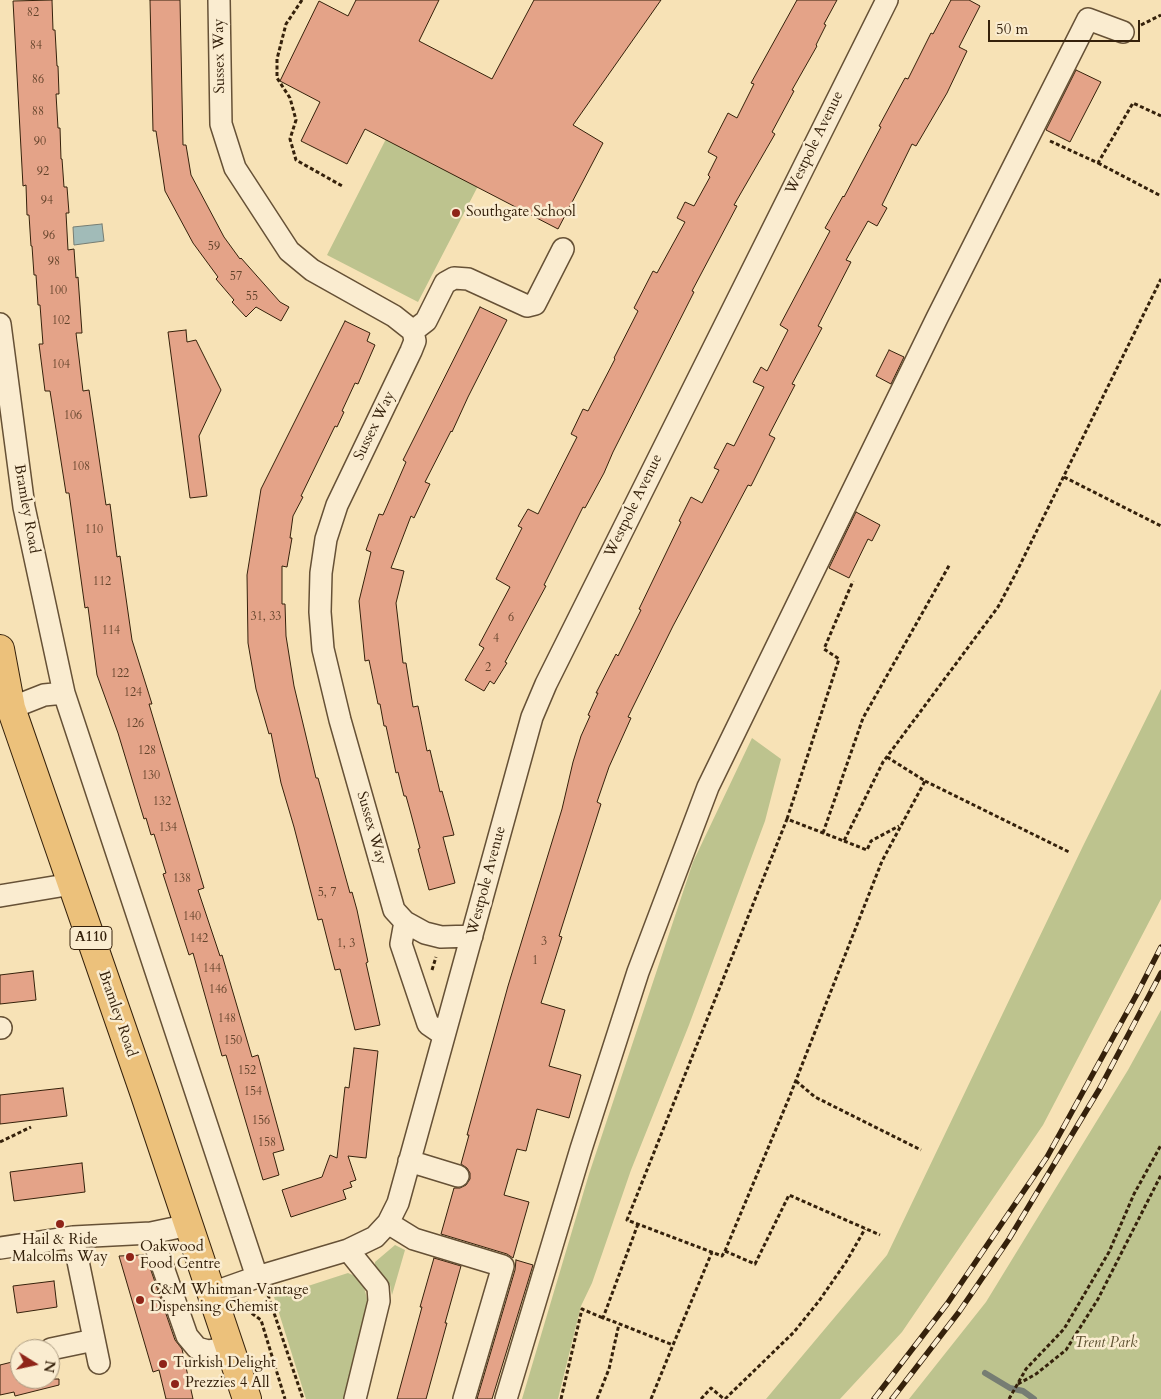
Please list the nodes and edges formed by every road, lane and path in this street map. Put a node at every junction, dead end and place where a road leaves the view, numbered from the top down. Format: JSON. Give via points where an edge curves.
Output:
{"nodes":[{"id":1,"x":219,"y":0,"type":"edge"},
{"id":2,"x":302,"y":0,"type":"edge"},
{"id":3,"x":887,"y":0,"type":"edge"},
{"id":4,"x":1123,"y":32,"type":"dead end"},
{"id":5,"x":1161,"y":116,"type":"edge"},
{"id":6,"x":1031,"y":132,"type":"junction"},
{"id":7,"x":1098,"y":164,"type":"junction"},
{"id":8,"x":344,"y":186,"type":"dead end"},
{"id":9,"x":1161,"y":196,"type":"edge"},
{"id":10,"x":563,"y":249,"type":"dead end"},
{"id":11,"x":1161,"y":279,"type":"edge"},
{"id":12,"x":0,"y":326,"type":"edge"},
{"id":13,"x":413,"y":331,"type":"junction"},
{"id":14,"x":1064,"y":477,"type":"junction"},
{"id":15,"x":1161,"y":526,"type":"edge"},
{"id":16,"x":950,"y":564,"type":"dead end"},
{"id":17,"x":853,"y":581,"type":"dead end"},
{"id":18,"x":1,"y":658,"type":"edge"},
{"id":19,"x":64,"y":693,"type":"junction"},
{"id":20,"x":11,"y":708,"type":"junction"},
{"id":21,"x":887,"y":757,"type":"junction"},
{"id":22,"x":925,"y":781,"type":"junction"},
{"id":23,"x":787,"y":819,"type":"junction"},
{"id":24,"x":900,"y":825,"type":"junction"},
{"id":25,"x":823,"y":833,"type":"junction"},
{"id":26,"x":844,"y":841,"type":"junction"},
{"id":27,"x":1069,"y":852,"type":"dead end"},
{"id":28,"x":72,"y":884,"type":"junction"},
{"id":29,"x":0,"y":896,"type":"edge"},
{"id":30,"x":405,"y":922,"type":"junction"},
{"id":31,"x":472,"y":936,"type":"junction"},
{"id":32,"x":442,"y":937,"type":"junction"},
{"id":33,"x":416,"y":986,"type":"junction"},
{"id":34,"x":444,"y":1035,"type":"junction"},
{"id":35,"x":796,"y":1081,"type":"junction"},
{"id":36,"x":31,"y":1127,"type":"dead end"},
{"id":37,"x":0,"y":1142,"type":"edge"},
{"id":38,"x":1161,"y":1146,"type":"edge"},
{"id":39,"x":921,"y":1150,"type":"dead end"},
{"id":40,"x":409,"y":1161,"type":"junction"},
{"id":41,"x":1161,"y":1175,"type":"edge"},
{"id":42,"x":458,"y":1176,"type":"dead end"},
{"id":43,"x":388,"y":1223,"type":"junction"},
{"id":44,"x":638,"y":1224,"type":"junction"},
{"id":45,"x":189,"y":1225,"type":"junction"},
{"id":46,"x":866,"y":1229,"type":"junction"},
{"id":47,"x":151,"y":1233,"type":"junction"},
{"id":48,"x":880,"y":1235,"type":"dead end"},
{"id":49,"x":73,"y":1237,"type":"junction"},
{"id":50,"x":0,"y":1248,"type":"edge"},
{"id":51,"x":348,"y":1250,"type":"junction"},
{"id":52,"x":725,"y":1251,"type":"junction"},
{"id":53,"x":712,"y":1252,"type":"junction"},
{"id":54,"x":257,"y":1277,"type":"junction"},
{"id":55,"x":212,"y":1293,"type":"junction"},
{"id":56,"x":268,"y":1296,"type":"dead end"},
{"id":57,"x":248,"y":1307,"type":"dead end"},
{"id":58,"x":603,"y":1318,"type":"junction"},
{"id":59,"x":619,"y":1324,"type":"junction"},
{"id":60,"x":94,"y":1340,"type":"junction"},
{"id":61,"x":673,"y":1345,"type":"junction"},
{"id":62,"x":230,"y":1346,"type":"junction"},
{"id":63,"x":60,"y":1347,"type":"edge"},
{"id":64,"x":99,"y":1363,"type":"dead end"},
{"id":65,"x":1018,"y":1385,"type":"junction"},
{"id":66,"x":1010,"y":1398,"type":"edge"},
{"id":67,"x":247,"y":1399,"type":"edge"},
{"id":68,"x":285,"y":1399,"type":"edge"},
{"id":69,"x":303,"y":1399,"type":"edge"},
{"id":70,"x":355,"y":1399,"type":"edge"},
{"id":71,"x":464,"y":1399,"type":"edge"},
{"id":72,"x":506,"y":1399,"type":"edge"},
{"id":73,"x":561,"y":1399,"type":"edge"},
{"id":74,"x":596,"y":1399,"type":"edge"},
{"id":75,"x":651,"y":1399,"type":"edge"},
{"id":76,"x":701,"y":1399,"type":"edge"},
{"id":77,"x":725,"y":1399,"type":"edge"}],
"edges":[{"from":1,"to":13,"type":"street","name":"Sussex Way","via":[[222,124],[235,168],[290,251],[312,270],[394,316]]},
{"from":2,"to":8,"type":"path","via":[[286,24],[277,59],[277,78],[290,98],[296,120],[290,139],[296,160]]},
{"from":3,"to":31,"type":"street","name":"Westpole Avenue","via":[[546,684],[532,717]]},
{"from":4,"to":6,"type":"street","via":[[1088,19]]},
{"from":5,"to":7,"type":"path","via":[[1133,103]]},
{"from":6,"to":7,"type":"path"},
{"from":6,"to":72,"type":"street","via":[[708,787],[638,972]]},
{"from":7,"to":9,"type":"path"},
{"from":10,"to":13,"type":"street","via":[[535,304],[527,306],[468,279],[454,278],[445,283],[426,321]]},
{"from":11,"to":14,"type":"path"},
{"from":12,"to":19,"type":"street","name":"Bramley Road","via":[[24,507]]},
{"from":13,"to":30,"type":"street","name":"Sussex Way","via":[[415,342],[337,505],[326,539],[320,612],[323,650],[340,720],[394,910]]},
{"from":14,"to":15,"type":"path"},
{"from":14,"to":21,"type":"path","via":[[998,607]]},
{"from":16,"to":25,"type":"path","via":[[863,718]]},
{"from":17,"to":23,"type":"path","via":[[824,649],[838,659]]},
{"from":18,"to":20,"type":"main road","name":"Bramley Road","number":"A110"},
{"from":19,"to":20,"type":"street","via":[[44,695]]},
{"from":19,"to":54,"type":"street","name":"Bramley Road"},
{"from":20,"to":28,"type":"main road","name":"Bramley Road","number":"A110"},
{"from":21,"to":22,"type":"path"},
{"from":21,"to":26,"type":"path"},
{"from":22,"to":24,"type":"path"},
{"from":22,"to":27,"type":"path"},
{"from":23,"to":25,"type":"path"},
{"from":23,"to":44,"type":"path","via":[[628,1220]]},
{"from":24,"to":26,"type":"path","via":[[871,841],[867,850]]},
{"from":24,"to":35,"type":"path","via":[[882,861]]},
{"from":25,"to":26,"type":"path"},
{"from":28,"to":29,"type":"street"},
{"from":28,"to":45,"type":"main road","name":"Bramley Road","number":"A110"},
{"from":30,"to":32,"type":"street","name":"Sussex Way","via":[[425,933]]},
{"from":30,"to":33,"type":"street","via":[[402,944]]},
{"from":31,"to":32,"type":"street","name":"Sussex Way"},
{"from":31,"to":34,"type":"street","name":"Westpole Avenue"},
{"from":32,"to":33,"type":"path","via":[[430,980]]},
{"from":33,"to":34,"type":"street","via":[[428,1024]]},
{"from":34,"to":40,"type":"street"},
{"from":35,"to":39,"type":"path","via":[[815,1097]]},
{"from":35,"to":52,"type":"path"},
{"from":36,"to":37,"type":"path"},
{"from":38,"to":65,"type":"path","via":[[1134,1194],[1109,1252],[1064,1328],[1026,1369]]},
{"from":40,"to":42,"type":"street"},
{"from":40,"to":43,"type":"street","via":[[398,1203]]},
{"from":41,"to":65,"type":"path","via":[[1098,1299],[1066,1350]]},
{"from":43,"to":51,"type":"street","via":[[374,1237]]},
{"from":43,"to":71,"type":"street","via":[[414,1239],[503,1266]]},
{"from":44,"to":53,"type":"path"},
{"from":44,"to":58,"type":"path"},
{"from":45,"to":47,"type":"street"},
{"from":45,"to":55,"type":"main road","name":"Bramley Road","number":"A110"},
{"from":46,"to":48,"type":"path"},
{"from":46,"to":52,"type":"path","via":[[789,1195],[755,1264]]},
{"from":46,"to":77,"type":"path","via":[[807,1316]]},
{"from":47,"to":49,"type":"street"},
{"from":47,"to":62,"type":"street","via":[[187,1336],[197,1348],[208,1351]]},
{"from":49,"to":50,"type":"street"},
{"from":49,"to":60,"type":"street"},
{"from":51,"to":54,"type":"street"},
{"from":51,"to":70,"type":"street","via":[[378,1287],[379,1301]]},
{"from":52,"to":53,"type":"path","via":[[722,1256]]},
{"from":53,"to":61,"type":"path"},
{"from":54,"to":55,"type":"street"},
{"from":55,"to":62,"type":"main road","name":"Bramley Road","number":"A110"},
{"from":56,"to":69,"type":"path"},
{"from":57,"to":68,"type":"path","via":[[261,1320]]},
{"from":58,"to":59,"type":"path"},
{"from":58,"to":73,"type":"path","via":[[582,1309]]},
{"from":59,"to":61,"type":"path"},
{"from":59,"to":74,"type":"path","via":[[609,1369]]},
{"from":60,"to":63,"type":"street"},
{"from":60,"to":64,"type":"street"},
{"from":61,"to":75,"type":"path"},
{"from":62,"to":67,"type":"main road","name":"Bramley Road","number":"A110"},
{"from":65,"to":66,"type":"path"},
{"from":76,"to":77,"type":"path","via":[[711,1388]]}]}
